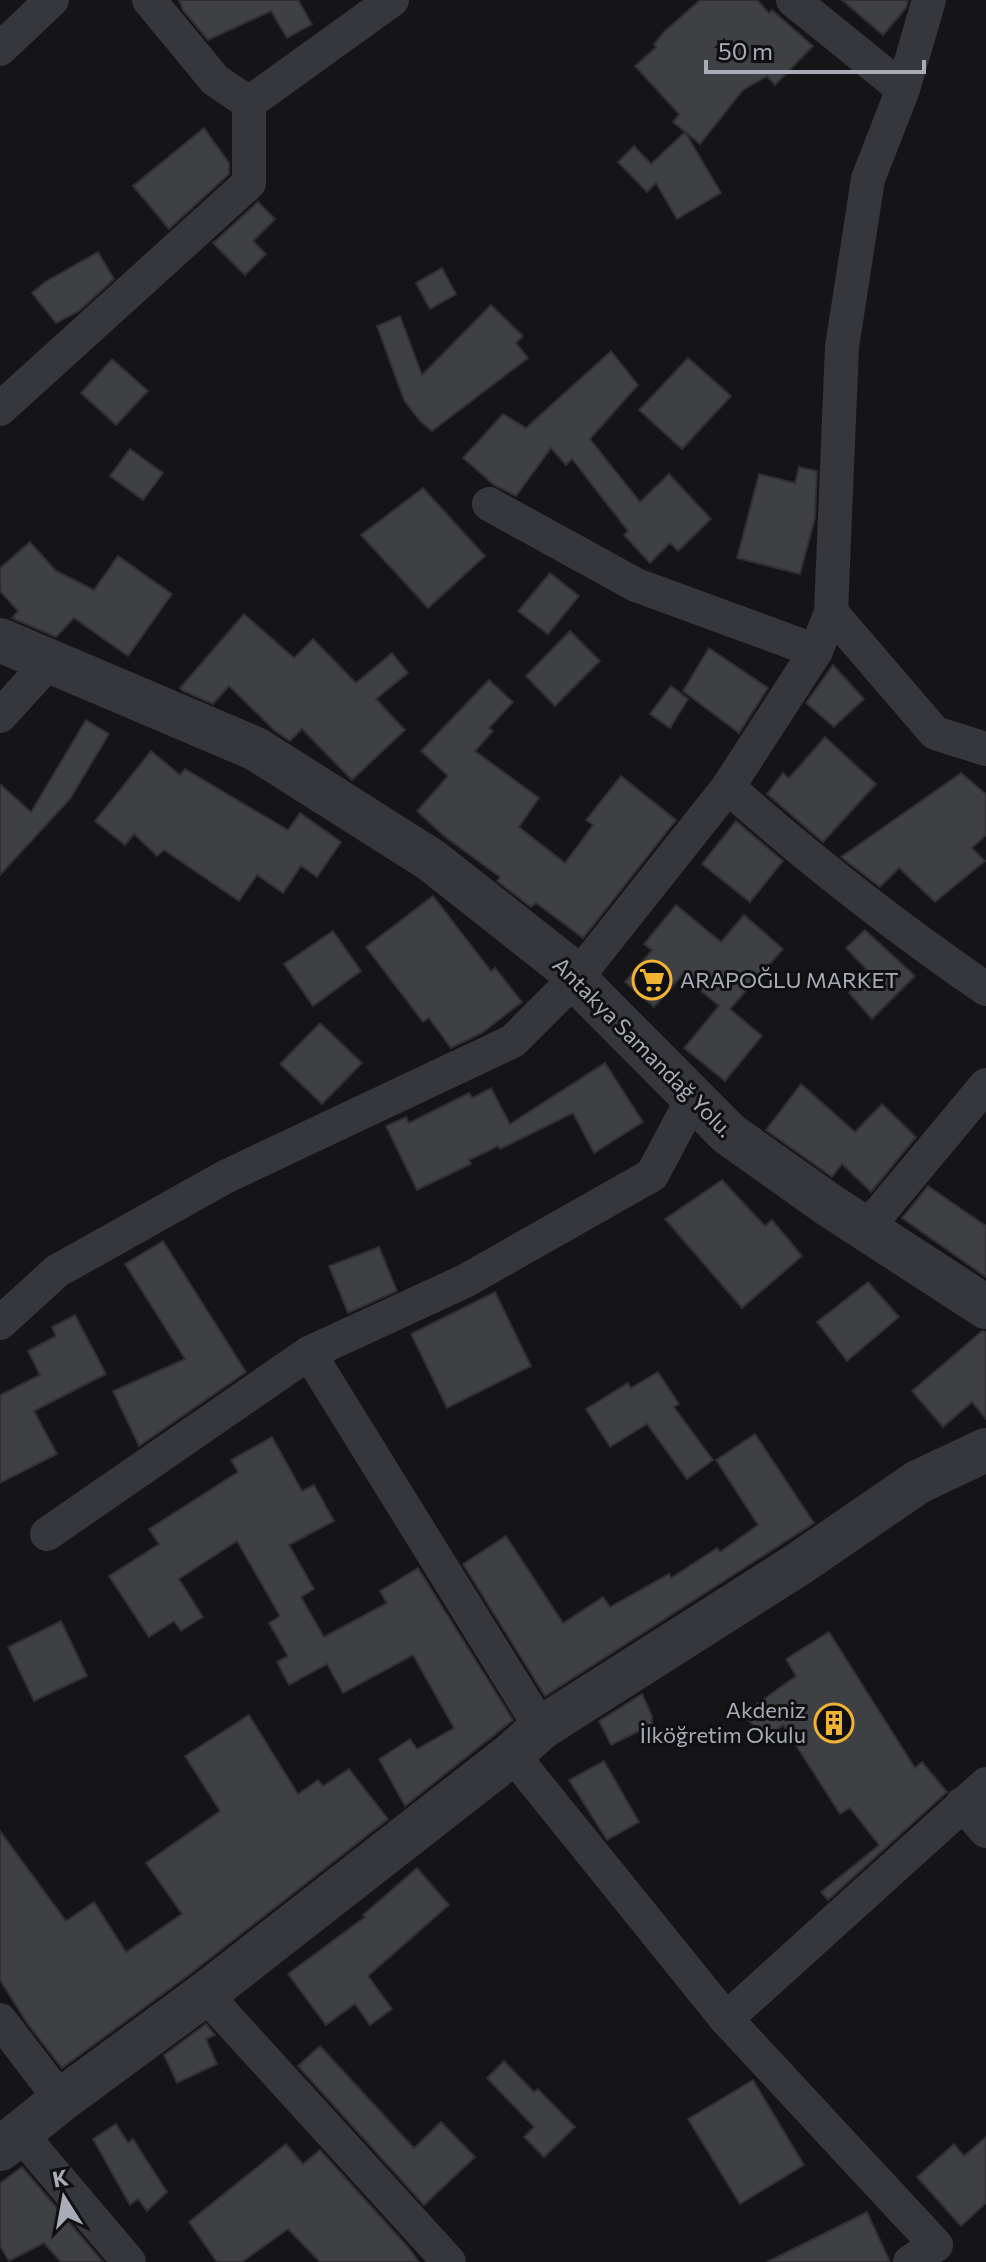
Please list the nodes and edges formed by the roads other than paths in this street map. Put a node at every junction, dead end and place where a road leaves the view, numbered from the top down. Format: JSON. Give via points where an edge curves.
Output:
{"nodes":[{"id":1,"x":52,"y":0,"type":"edge"},
{"id":2,"x":149,"y":0,"type":"edge"},
{"id":3,"x":392,"y":0,"type":"edge"},
{"id":4,"x":793,"y":0,"type":"edge"},
{"id":5,"x":929,"y":0,"type":"edge"},
{"id":6,"x":0,"y":49,"type":"edge"},
{"id":7,"x":903,"y":89,"type":"junction"},
{"id":8,"x":249,"y":103,"type":"junction"},
{"id":9,"x":0,"y":409,"type":"edge"},
{"id":10,"x":489,"y":504,"type":"dead end"},
{"id":11,"x":831,"y":612,"type":"junction"},
{"id":12,"x":0,"y":640,"type":"edge"},
{"id":13,"x":816,"y":651,"type":"junction"},
{"id":14,"x":51,"y":660,"type":"junction"},
{"id":15,"x":0,"y":716,"type":"edge"},
{"id":16,"x":986,"y":749,"type":"edge"},
{"id":17,"x":728,"y":787,"type":"junction"},
{"id":18,"x":578,"y":976,"type":"junction"},
{"id":19,"x":986,"y":989,"type":"edge"},
{"id":20,"x":986,"y":1085,"type":"edge"},
{"id":21,"x":693,"y":1098,"type":"junction"},
{"id":22,"x":866,"y":1229,"type":"junction"},
{"id":23,"x":986,"y":1307,"type":"edge"},
{"id":24,"x":0,"y":1323,"type":"edge"},
{"id":25,"x":309,"y":1353,"type":"junction"},
{"id":26,"x":986,"y":1450,"type":"edge"},
{"id":27,"x":47,"y":1534,"type":"dead end"},
{"id":28,"x":526,"y":1741,"type":"junction"},
{"id":29,"x":974,"y":1794,"type":"edge"},
{"id":30,"x":986,"y":1831,"type":"edge"},
{"id":31,"x":205,"y":1994,"type":"junction"},
{"id":32,"x":726,"y":2019,"type":"junction"},
{"id":33,"x":0,"y":2020,"type":"edge"},
{"id":34,"x":61,"y":2100,"type":"junction"},
{"id":35,"x":10,"y":2140,"type":"edge"},
{"id":36,"x":129,"y":2262,"type":"edge"},
{"id":37,"x":449,"y":2262,"type":"edge"},
{"id":38,"x":910,"y":2262,"type":"edge"}],
"edges":[{"from":1,"to":6,"type":"street"},
{"from":2,"to":8,"type":"street","via":[[215,80]]},
{"from":3,"to":8,"type":"street"},
{"from":4,"to":7,"type":"street"},
{"from":5,"to":7,"type":"street"},
{"from":7,"to":11,"type":"street","via":[[868,179],[842,347]]},
{"from":8,"to":9,"type":"street","via":[[249,183]]},
{"from":10,"to":13,"type":"street","via":[[636,585]]},
{"from":11,"to":13,"type":"street"},
{"from":11,"to":16,"type":"street","via":[[935,733]]},
{"from":12,"to":14,"type":"street","name":"Antakya Samandağ Yolu."},
{"from":13,"to":17,"type":"street"},
{"from":14,"to":15,"type":"street"},
{"from":14,"to":18,"type":"street","name":"Antakya Samandağ Yolu.","via":[[256,749],[431,860]]},
{"from":17,"to":18,"type":"street"},
{"from":17,"to":19,"type":"street","via":[[833,878]]},
{"from":18,"to":21,"type":"street","name":"Antakya Samandağ Yolu.","via":[[580,984]]},
{"from":18,"to":24,"type":"street","via":[[513,1041],[225,1177],[57,1271]]},
{"from":20,"to":22,"type":"street"},
{"from":21,"to":22,"type":"street","name":"Antakya Samandağ Yolu.","via":[[729,1134]]},
{"from":21,"to":25,"type":"street","via":[[652,1175],[465,1281]]},
{"from":22,"to":23,"type":"street","name":"Antakya Samandağ Yolu."},
{"from":25,"to":27,"type":"street"},
{"from":25,"to":28,"type":"street"},
{"from":26,"to":28,"type":"street","via":[[918,1482]]},
{"from":28,"to":31,"type":"street"},
{"from":28,"to":32,"type":"street"},
{"from":29,"to":30,"type":"street"},
{"from":29,"to":32,"type":"street"},
{"from":31,"to":34,"type":"street"},
{"from":31,"to":37,"type":"street"},
{"from":32,"to":38,"type":"street","via":[[936,2245]]},
{"from":33,"to":34,"type":"street"},
{"from":34,"to":35,"type":"street"},
{"from":35,"to":36,"type":"street"}]}
